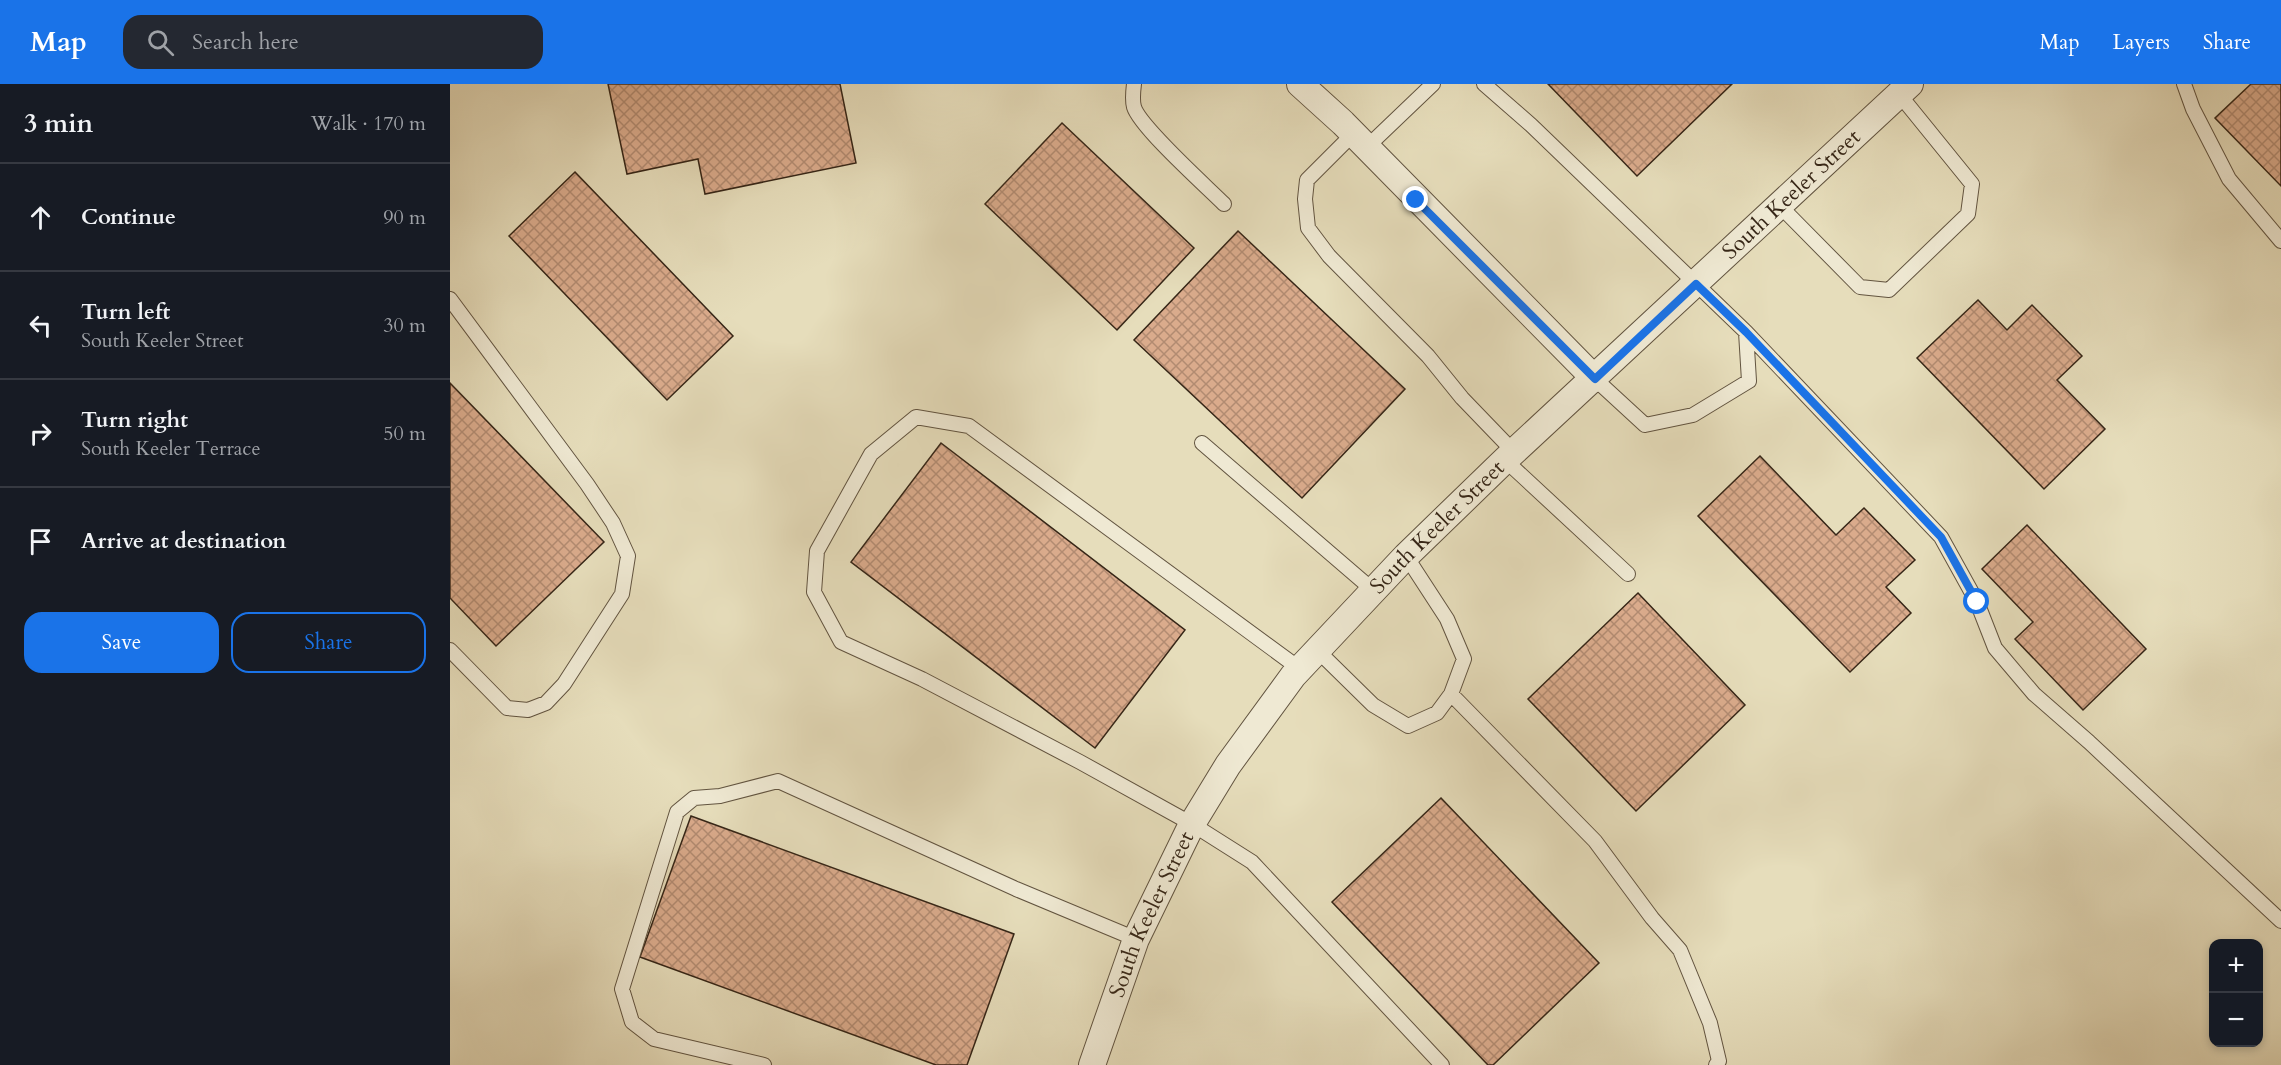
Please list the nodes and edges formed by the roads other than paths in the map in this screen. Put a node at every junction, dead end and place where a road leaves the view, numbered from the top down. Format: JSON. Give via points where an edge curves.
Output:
{"nodes":[{"id":1,"x":1134,"y":84,"type":"edge"},
{"id":2,"x":1300,"y":84,"type":"edge"},
{"id":3,"x":1433,"y":84,"type":"edge"},
{"id":4,"x":1484,"y":84,"type":"edge"},
{"id":5,"x":2184,"y":84,"type":"edge"},
{"id":6,"x":1905,"y":89,"type":"edge"},
{"id":7,"x":1360,"y":141,"type":"junction"},
{"id":8,"x":1224,"y":204,"type":"dead end"},
{"id":9,"x":1780,"y":206,"type":"junction"},
{"id":10,"x":2281,"y":241,"type":"edge"},
{"id":11,"x":1696,"y":284,"type":"junction"},
{"id":12,"x":450,"y":299,"type":"edge"},
{"id":13,"x":1746,"y":332,"type":"junction"},
{"id":14,"x":1595,"y":379,"type":"junction"},
{"id":15,"x":1202,"y":443,"type":"dead end"},
{"id":16,"x":1510,"y":456,"type":"junction"},
{"id":17,"x":1406,"y":556,"type":"junction"},
{"id":18,"x":1628,"y":574,"type":"dead end"},
{"id":19,"x":1374,"y":591,"type":"junction"},
{"id":20,"x":450,"y":650,"type":"edge"},
{"id":21,"x":1318,"y":651,"type":"junction"},
{"id":22,"x":1300,"y":669,"type":"junction"},
{"id":23,"x":1451,"y":694,"type":"junction"},
{"id":24,"x":1192,"y":824,"type":"junction"},
{"id":25,"x":2281,"y":921,"type":"edge"},
{"id":26,"x":1136,"y":939,"type":"junction"},
{"id":27,"x":764,"y":1065,"type":"edge"},
{"id":28,"x":1092,"y":1065,"type":"edge"},
{"id":29,"x":1442,"y":1065,"type":"edge"},
{"id":30,"x":1716,"y":1065,"type":"edge"}],
"edges":[{"from":1,"to":8,"type":"lane","via":[[1138,116]]},
{"from":2,"to":7,"type":"street"},
{"from":3,"to":7,"type":"lane"},
{"from":4,"to":11,"type":"lane"},
{"from":5,"to":10,"type":"lane","via":[[2229,178]]},
{"from":6,"to":9,"type":"street","name":"South Keeler Street"},
{"from":6,"to":9,"type":"lane","via":[[1972,184],[1968,214],[1889,290],[1860,287]]},
{"from":7,"to":14,"type":"street"},
{"from":7,"to":16,"type":"lane","via":[[1308,180],[1308,228],[1329,256],[1428,356]]},
{"from":9,"to":11,"type":"street","name":"South Keeler Street"},
{"from":11,"to":13,"type":"lane"},
{"from":11,"to":14,"type":"street","name":"South Keeler Street"},
{"from":12,"to":20,"type":"lane","via":[[587,484],[613,523],[628,556],[622,594],[564,684],[546,703],[528,710],[507,708]]},
{"from":13,"to":14,"type":"lane","via":[[1749,381],[1693,415],[1645,425]]},
{"from":13,"to":25,"type":"lane","via":[[1941,537],[1977,602],[1995,648],[2034,694]]},
{"from":14,"to":16,"type":"street","name":"South Keeler Street"},
{"from":15,"to":19,"type":"lane"},
{"from":16,"to":17,"type":"street","name":"South Keeler Street"},
{"from":16,"to":18,"type":"lane"},
{"from":17,"to":19,"type":"street","name":"South Keeler Street"},
{"from":17,"to":23,"type":"lane","via":[[1448,619],[1464,659]]},
{"from":19,"to":21,"type":"street","name":"South Keeler Street"},
{"from":21,"to":22,"type":"street","name":"South Keeler Street"},
{"from":21,"to":23,"type":"lane","via":[[1372,705],[1408,726],[1437,713]]},
{"from":22,"to":24,"type":"street","name":"South Keeler Street","via":[[1228,765]]},
{"from":22,"to":24,"type":"lane","via":[[969,426],[916,417],[871,454],[817,551],[814,592],[841,642],[922,679]]},
{"from":23,"to":30,"type":"lane","via":[[1596,841],[1680,950],[1710,1023],[1719,1061]]},
{"from":24,"to":26,"type":"street","name":"South Keeler Street"},
{"from":24,"to":29,"type":"lane","via":[[1252,862]]},
{"from":26,"to":27,"type":"lane","via":[[778,781],[720,796],[694,798],[677,812],[622,989],[632,1022],[654,1038]]},
{"from":26,"to":28,"type":"street","name":"South Keeler Street"}]}
